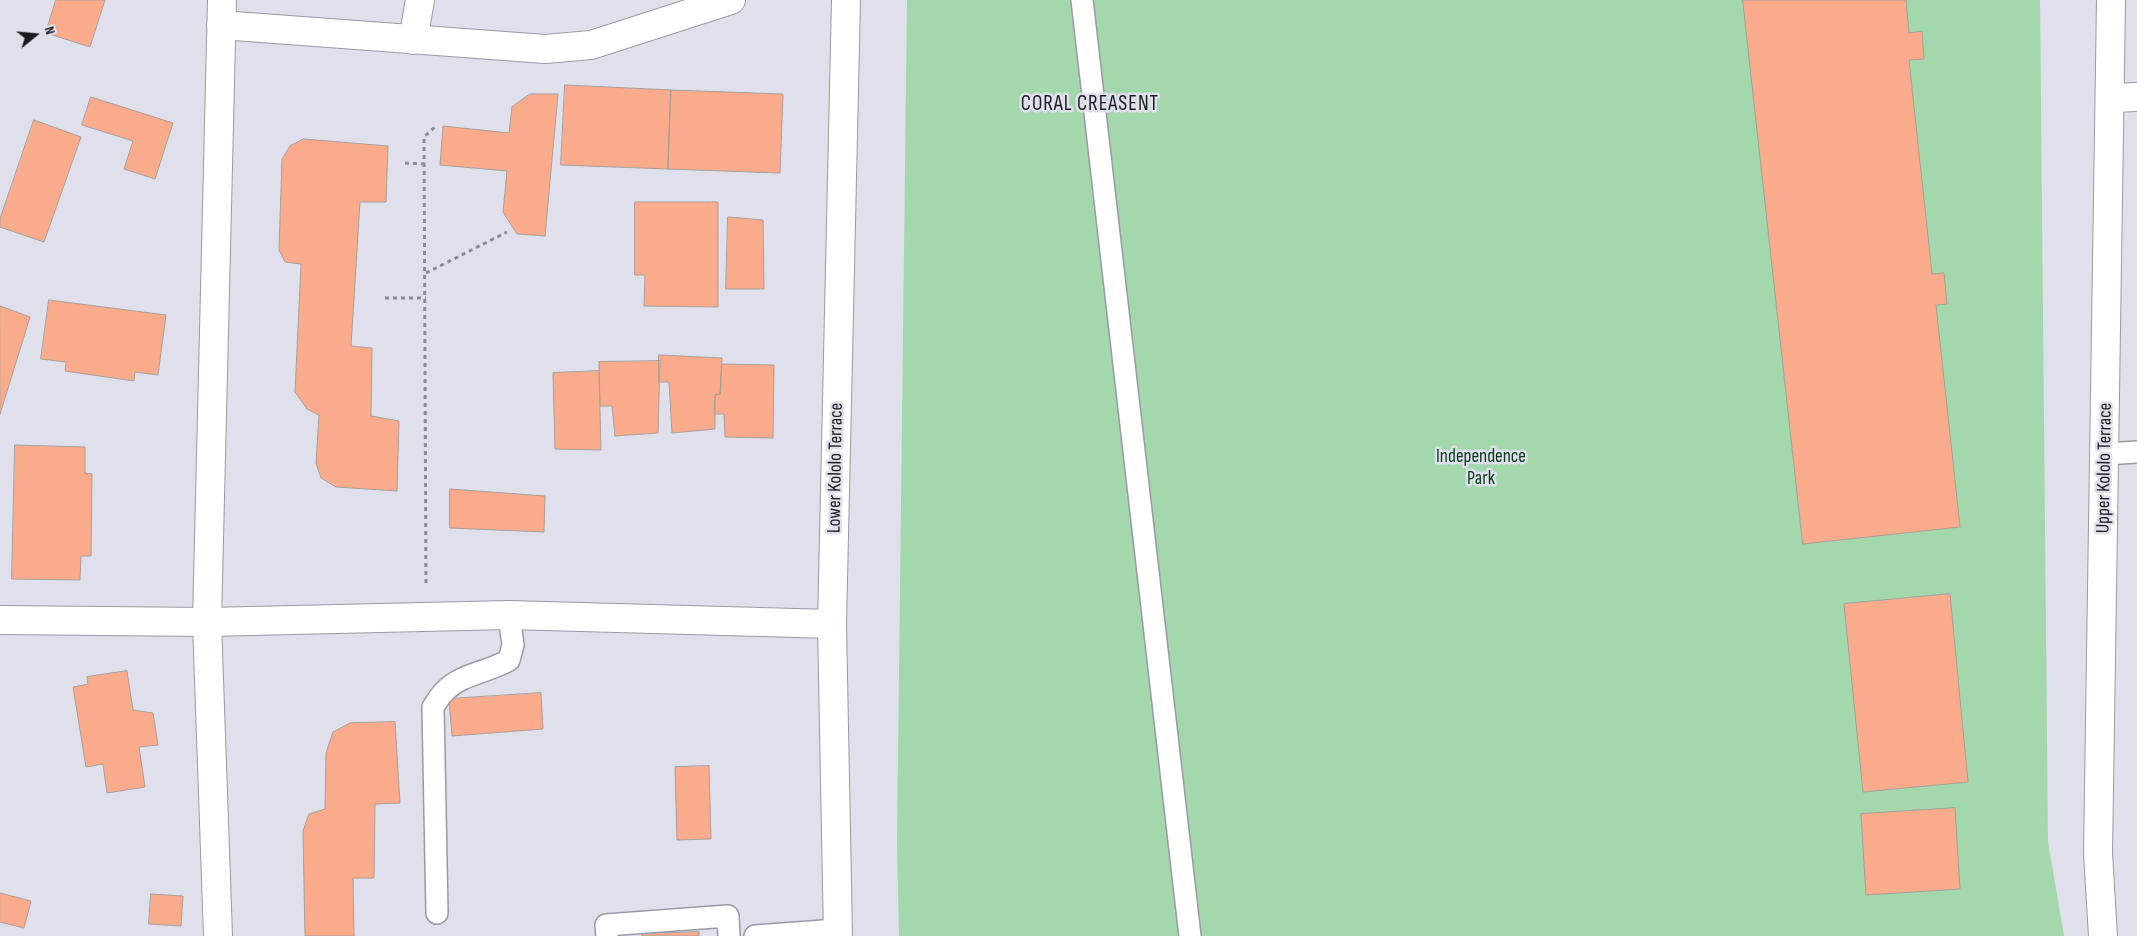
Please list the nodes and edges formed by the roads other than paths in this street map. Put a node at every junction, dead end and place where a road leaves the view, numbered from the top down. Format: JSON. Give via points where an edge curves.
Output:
{"nodes":[{"id":1,"x":420,"y":0,"type":"edge"},
{"id":2,"x":731,"y":0,"type":"edge"},
{"id":3,"x":846,"y":0,"type":"edge"},
{"id":4,"x":1082,"y":0,"type":"edge"},
{"id":5,"x":2111,"y":0,"type":"edge"},
{"id":6,"x":221,"y":12,"type":"edge"},
{"id":7,"x":413,"y":40,"type":"junction"},
{"id":8,"x":2124,"y":97,"type":"edge"},
{"id":9,"x":2137,"y":452,"type":"edge"},
{"id":10,"x":2106,"y":454,"type":"junction"},
{"id":11,"x":508,"y":615,"type":"junction"},
{"id":12,"x":0,"y":620,"type":"edge"},
{"id":13,"x":207,"y":622,"type":"junction"},
{"id":14,"x":832,"y":624,"type":"junction"},
{"id":15,"x":437,"y":913,"type":"dead end"},
{"id":16,"x":838,"y":933,"type":"edge"},
{"id":17,"x":218,"y":936,"type":"edge"},
{"id":18,"x":607,"y":936,"type":"edge"},
{"id":19,"x":729,"y":936,"type":"edge"},
{"id":20,"x":755,"y":936,"type":"edge"},
{"id":21,"x":1190,"y":936,"type":"edge"},
{"id":22,"x":2103,"y":936,"type":"edge"}],
"edges":[{"from":1,"to":7,"type":"street"},
{"from":2,"to":7,"type":"street","via":[[591,45],[545,49]]},
{"from":3,"to":14,"type":"street","name":"Lower Kololo Terrace"},
{"from":4,"to":21,"type":"lane"},
{"from":5,"to":8,"type":"street","name":"Upper Kololo Terrace"},
{"from":6,"to":7,"type":"street"},
{"from":6,"to":13,"type":"street"},
{"from":8,"to":10,"type":"street","name":"Upper Kololo Terrace"},
{"from":9,"to":10,"type":"lane"},
{"from":10,"to":22,"type":"street","name":"Upper Kololo Terrace","via":[[2098,853]]},
{"from":11,"to":13,"type":"street"},
{"from":11,"to":14,"type":"street"},
{"from":11,"to":15,"type":"lane","via":[[513,645],[509,660],[498,667],[470,675],[446,690],[433,707]]},
{"from":12,"to":13,"type":"street"},
{"from":13,"to":17,"type":"street"},
{"from":14,"to":16,"type":"street","name":"Lower Kololo Terrace"},
{"from":16,"to":20,"type":"lane"},
{"from":18,"to":19,"type":"lane","via":[[606,925],[728,916]]}]}
